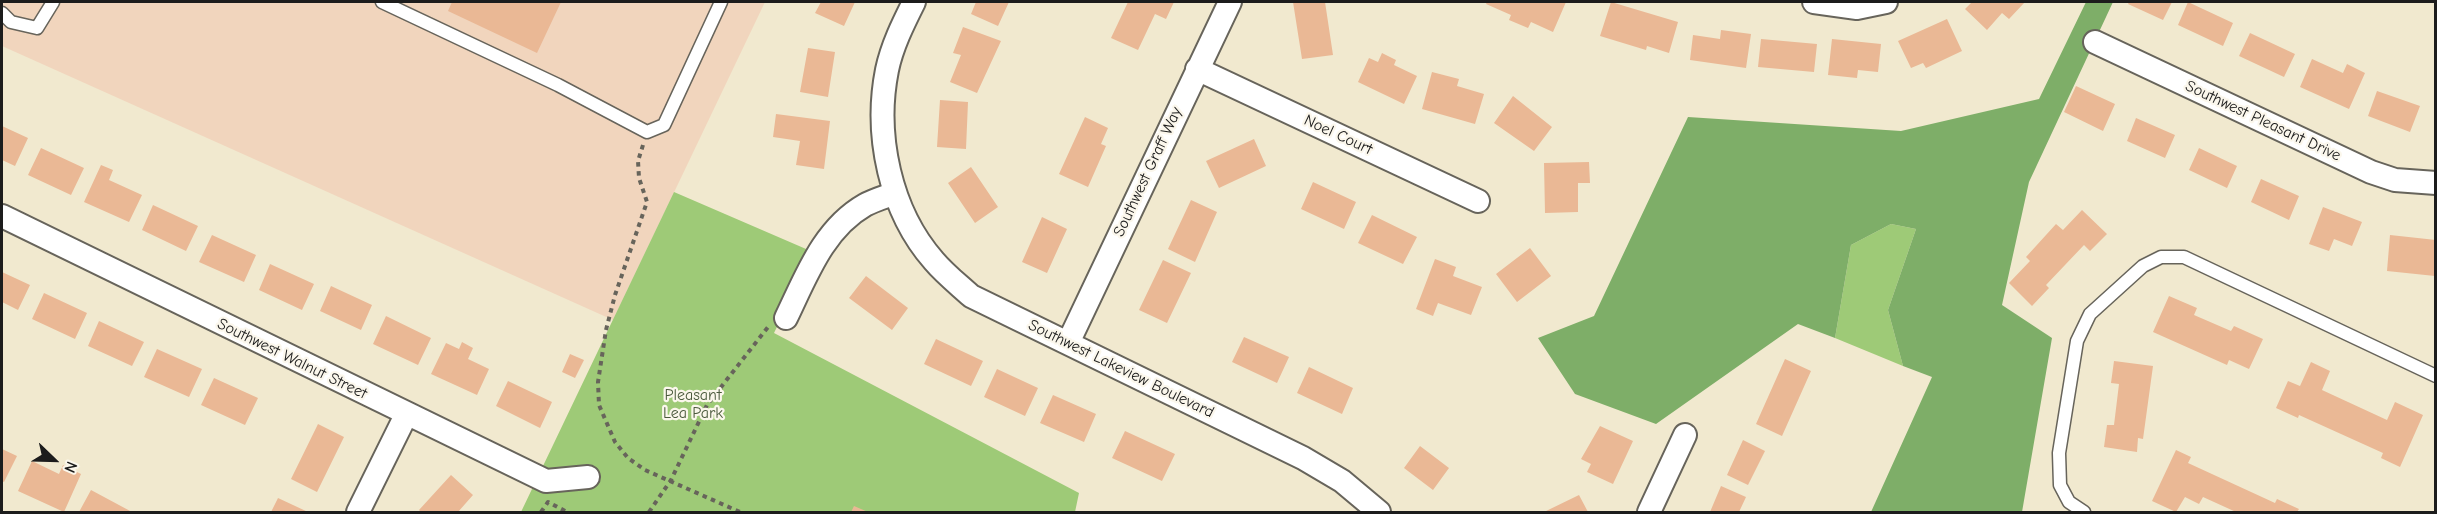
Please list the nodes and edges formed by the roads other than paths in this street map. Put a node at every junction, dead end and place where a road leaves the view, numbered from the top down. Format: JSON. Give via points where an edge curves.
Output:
{"nodes":[{"id":1,"x":53,"y":2,"type":"edge"},
{"id":2,"x":382,"y":2,"type":"edge"},
{"id":3,"x":721,"y":2,"type":"edge"},
{"id":4,"x":914,"y":2,"type":"edge"},
{"id":5,"x":1230,"y":2,"type":"edge"},
{"id":6,"x":1814,"y":2,"type":"edge"},
{"id":7,"x":1886,"y":2,"type":"edge"},
{"id":8,"x":2,"y":13,"type":"edge"},
{"id":9,"x":2095,"y":42,"type":"dead end"},
{"id":10,"x":1197,"y":69,"type":"junction"},
{"id":11,"x":2436,"y":183,"type":"edge"},
{"id":12,"x":895,"y":193,"type":"junction"},
{"id":13,"x":1478,"y":201,"type":"dead end"},
{"id":14,"x":2,"y":216,"type":"edge"},
{"id":15,"x":786,"y":318,"type":"road end"},
{"id":16,"x":1068,"y":343,"type":"junction"},
{"id":17,"x":2436,"y":376,"type":"edge"},
{"id":18,"x":406,"y":415,"type":"junction"},
{"id":19,"x":1685,"y":435,"type":"dead end"},
{"id":20,"x":588,"y":477,"type":"dead end"},
{"id":21,"x":358,"y":513,"type":"edge"},
{"id":22,"x":1379,"y":513,"type":"edge"},
{"id":23,"x":1649,"y":513,"type":"edge"},
{"id":24,"x":2084,"y":513,"type":"edge"}],
"edges":[{"from":1,"to":8,"type":"lane","via":[[37,28],[11,22]]},
{"from":2,"to":3,"type":"lane","via":[[647,132],[664,125]]},
{"from":4,"to":12,"type":"street","name":"Southwest Lakeview Boulevard","via":[[887,70],[883,105],[884,145]]},
{"from":5,"to":10,"type":"street","name":"Southwest Graff Way"},
{"from":6,"to":7,"type":"street","via":[[1857,8]]},
{"from":9,"to":11,"type":"street","name":"Southwest Pleasant Drive","via":[[2371,172],[2395,180]]},
{"from":10,"to":13,"type":"street","name":"Noel Court"},
{"from":10,"to":16,"type":"street","name":"Southwest Graff Way"},
{"from":12,"to":15,"type":"street","via":[[864,206],[828,240]]},
{"from":12,"to":16,"type":"street","name":"Southwest Lakeview Boulevard","via":[[910,226],[933,261],[971,296]]},
{"from":14,"to":18,"type":"street","name":"Southwest Walnut Street"},
{"from":16,"to":22,"type":"street","name":"Southwest Lakeview Boulevard","via":[[1303,458],[1342,481]]},
{"from":17,"to":24,"type":"lane","via":[[2184,256],[2161,256],[2143,266],[2090,314],[2077,340],[2059,453],[2060,485],[2069,502]]},
{"from":18,"to":20,"type":"street","name":"Southwest Walnut Street","via":[[546,481]]},
{"from":18,"to":21,"type":"street"},
{"from":19,"to":23,"type":"street"}]}
